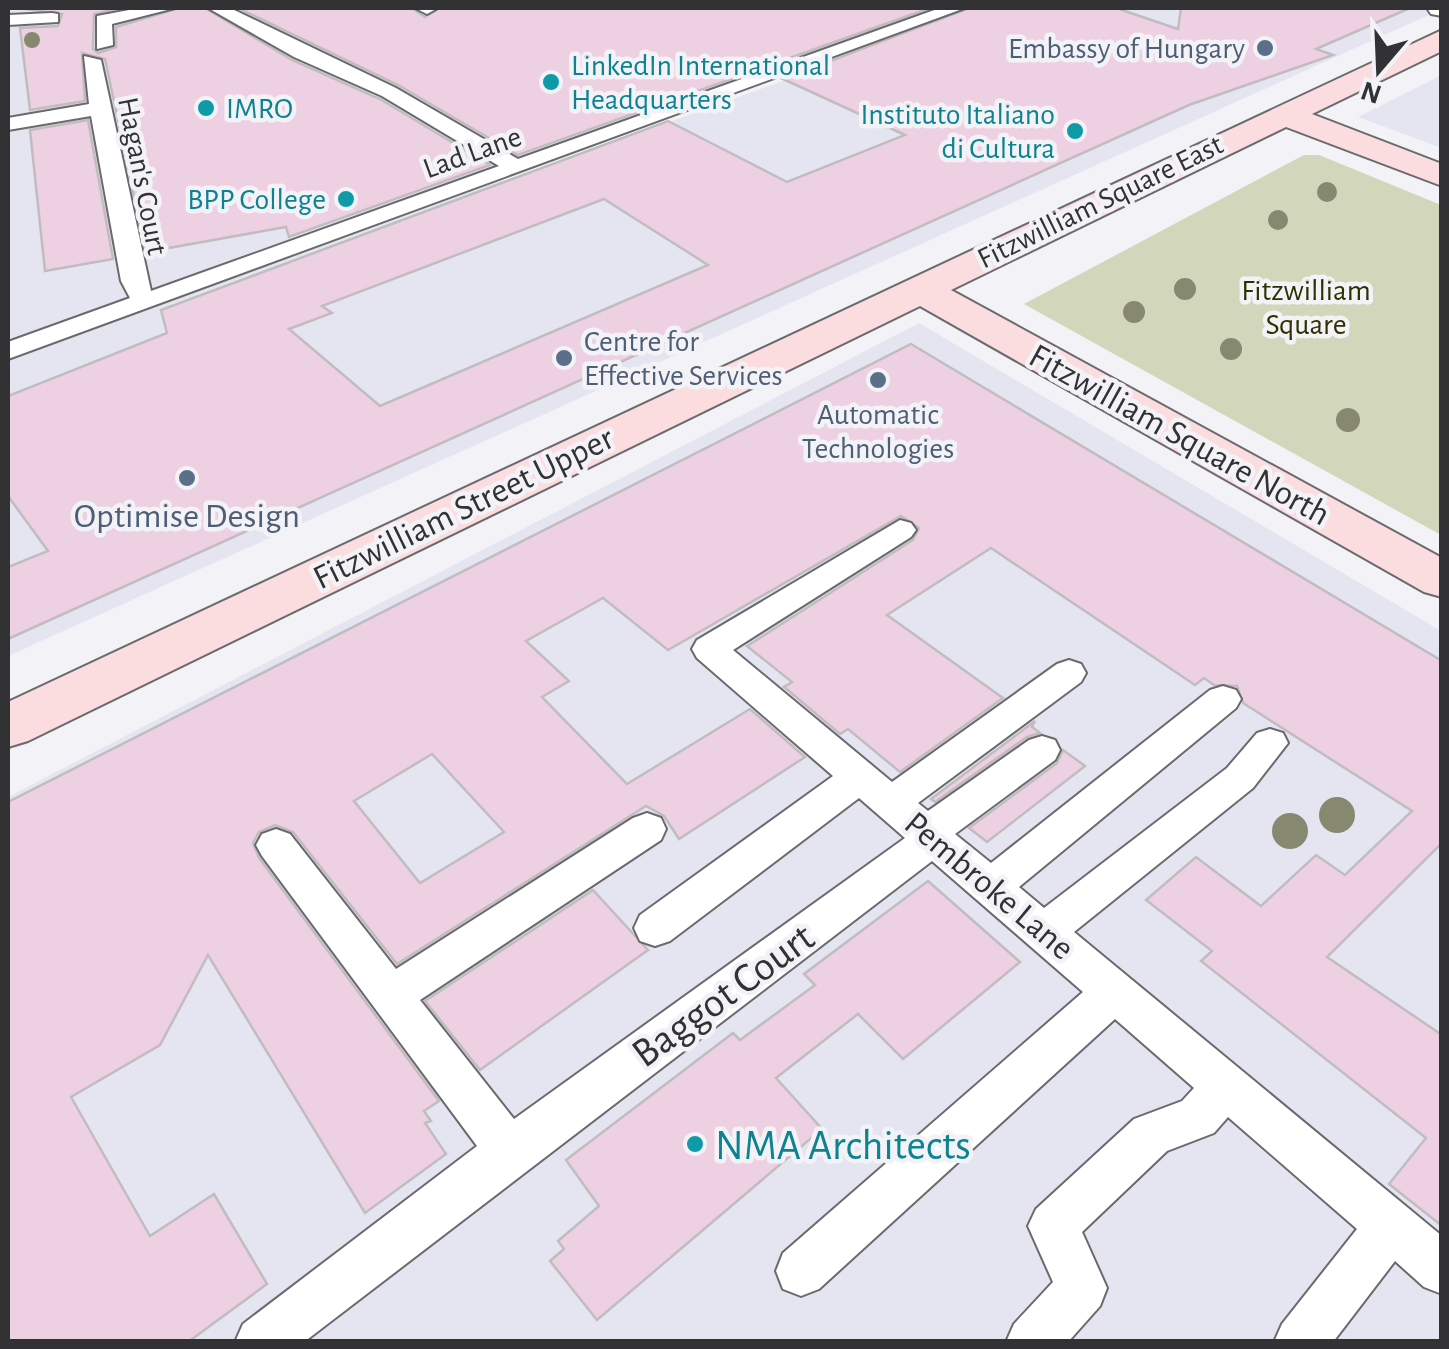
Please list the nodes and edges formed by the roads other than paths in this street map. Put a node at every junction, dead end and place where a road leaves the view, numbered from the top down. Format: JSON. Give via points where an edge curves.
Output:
{"nodes":[{"id":1,"x":166,"y":8,"type":"edge"},
{"id":2,"x":217,"y":8,"type":"edge"},
{"id":3,"x":956,"y":8,"type":"edge"},
{"id":4,"x":52,"y":18,"type":"dead end"},
{"id":5,"x":8,"y":20,"type":"edge"},
{"id":6,"x":1442,"y":38,"type":"edge"},
{"id":7,"x":100,"y":108,"type":"junction"},
{"id":8,"x":1282,"y":114,"type":"junction"},
{"id":9,"x":8,"y":124,"type":"edge"},
{"id":10,"x":518,"y":168,"type":"junction"},
{"id":11,"x":1442,"y":176,"type":"edge"},
{"id":12,"x":919,"y":289,"type":"junction"},
{"id":13,"x":144,"y":300,"type":"junction"},
{"id":14,"x":8,"y":351,"type":"edge"},
{"id":15,"x":900,"y":530,"type":"dead end"},
{"id":16,"x":1442,"y":580,"type":"edge"},
{"id":17,"x":1069,"y":673,"type":"dead end"},
{"id":18,"x":1223,"y":699,"type":"dead end"},
{"id":19,"x":8,"y":726,"type":"edge"},
{"id":20,"x":1270,"y":744,"type":"dead end"},
{"id":21,"x":1042,"y":750,"type":"dead end"},
{"id":22,"x":862,"y":775,"type":"junction"},
{"id":23,"x":892,"y":802,"type":"junction"},
{"id":24,"x":647,"y":829,"type":"dead end"},
{"id":25,"x":931,"y":834,"type":"junction"},
{"id":26,"x":276,"y":845,"type":"dead end"},
{"id":27,"x":992,"y":885,"type":"junction"},
{"id":28,"x":655,"y":928,"type":"dead end"},
{"id":29,"x":1046,"y":931,"type":"junction"},
{"id":30,"x":1115,"y":990,"type":"junction"},
{"id":31,"x":388,"y":997,"type":"junction"},
{"id":32,"x":1226,"y":1085,"type":"junction"},
{"id":33,"x":509,"y":1151,"type":"junction"},
{"id":34,"x":1391,"y":1226,"type":"junction"},
{"id":35,"x":1442,"y":1269,"type":"edge"},
{"id":36,"x":800,"y":1271,"type":"dead end"},
{"id":37,"x":261,"y":1342,"type":"edge"},
{"id":38,"x":1032,"y":1342,"type":"edge"},
{"id":39,"x":1300,"y":1342,"type":"edge"}],
"edges":[{"from":1,"to":7,"type":"lane","name":"Hagan's Court","via":[[103,20]]},
{"from":2,"to":10,"type":"lane","via":[[388,92]]},
{"from":3,"to":10,"type":"lane","name":"Lad Lane"},
{"from":4,"to":5,"type":"lane"},
{"from":6,"to":8,"type":"street","name":"Fitzwilliam Square East"},
{"from":7,"to":9,"type":"lane"},
{"from":7,"to":13,"type":"lane","name":"Hagan's Court","via":[[133,281]]},
{"from":8,"to":11,"type":"street"},
{"from":8,"to":12,"type":"street","name":"Fitzwilliam Square East"},
{"from":10,"to":13,"type":"lane","name":"Lad Lane"},
{"from":12,"to":16,"type":"street","name":"Fitzwilliam Square North"},
{"from":12,"to":19,"type":"street","name":"Fitzwilliam Street Upper"},
{"from":13,"to":14,"type":"lane","name":"Lad Lane"},
{"from":15,"to":22,"type":"lane","name":"Pembroke Lane","via":[[709,648]]},
{"from":17,"to":23,"type":"lane"},
{"from":18,"to":27,"type":"lane"},
{"from":20,"to":29,"type":"lane","via":[[1240,778]]},
{"from":21,"to":25,"type":"lane","name":"Baggot Court"},
{"from":22,"to":23,"type":"lane","name":"Pembroke Lane"},
{"from":22,"to":28,"type":"lane"},
{"from":23,"to":25,"type":"lane","name":"Pembroke Lane"},
{"from":24,"to":31,"type":"lane"},
{"from":25,"to":27,"type":"lane","name":"Pembroke Lane"},
{"from":25,"to":33,"type":"lane","name":"Baggot Court"},
{"from":26,"to":31,"type":"lane"},
{"from":27,"to":29,"type":"lane","name":"Pembroke Lane"},
{"from":29,"to":30,"type":"lane","name":"Pembroke Lane"},
{"from":30,"to":32,"type":"lane","name":"Pembroke Lane"},
{"from":30,"to":36,"type":"lane"},
{"from":31,"to":33,"type":"lane"},
{"from":32,"to":34,"type":"lane","name":"Pembroke Lane"},
{"from":32,"to":38,"type":"lane","via":[[1198,1117],[1151,1135],[1054,1226],[1082,1288]]},
{"from":33,"to":37,"type":"lane","name":"Baggot Court"},
{"from":34,"to":35,"type":"lane","name":"Pembroke Lane"},
{"from":34,"to":39,"type":"lane"}]}
